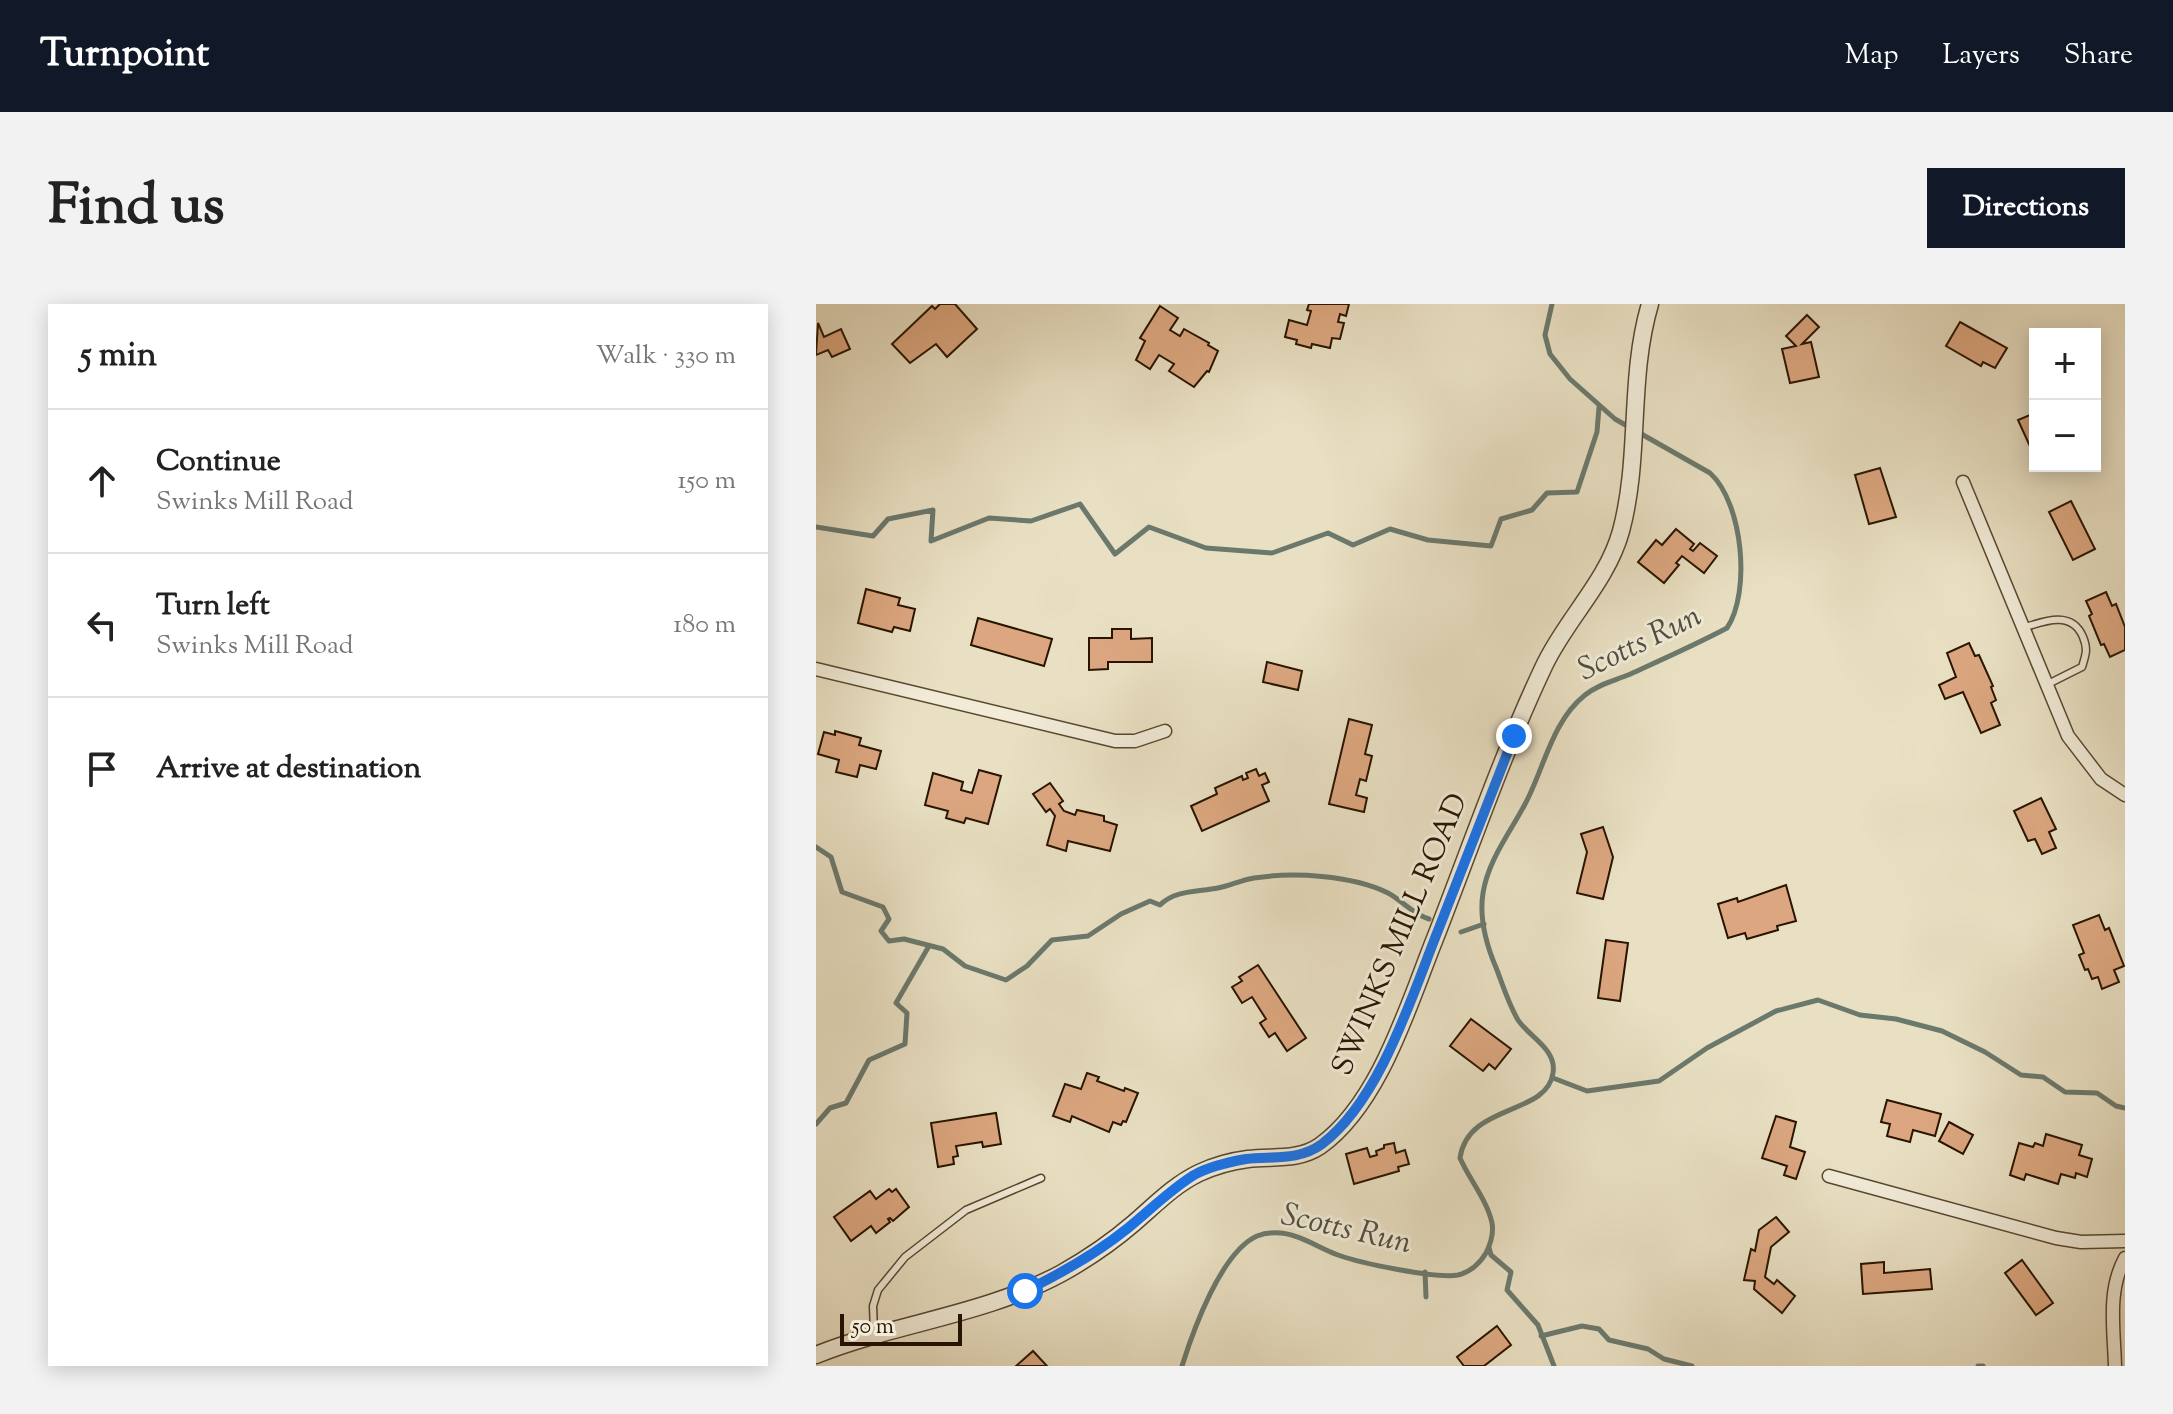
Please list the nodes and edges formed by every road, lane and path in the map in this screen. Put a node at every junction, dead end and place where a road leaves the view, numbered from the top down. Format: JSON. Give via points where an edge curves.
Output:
{"nodes":[{"id":1,"x":1650,"y":304,"type":"edge"},
{"id":2,"x":1963,"y":482,"type":"dead end"},
{"id":3,"x":2023,"y":628,"type":"junction"},
{"id":4,"x":816,"y":669,"type":"edge"},
{"id":5,"x":2046,"y":685,"type":"junction"},
{"id":6,"x":1165,"y":731,"type":"dead end"},
{"id":7,"x":2125,"y":795,"type":"edge"},
{"id":8,"x":1829,"y":1176,"type":"dead end"},
{"id":9,"x":1041,"y":1178,"type":"dead end"},
{"id":10,"x":2125,"y":1241,"type":"edge"},
{"id":11,"x":2125,"y":1258,"type":"edge"},
{"id":12,"x":874,"y":1336,"type":"junction"},
{"id":13,"x":816,"y":1355,"type":"edge"},
{"id":14,"x":2115,"y":1366,"type":"edge"}],
"edges":[{"from":1,"to":12,"type":"street","name":"SWINKS MILL ROAD","via":[[1640,350],[1628,500],[1612,557],[1546,662],[1398,1031],[1372,1084],[1339,1129],[1294,1157],[1248,1159],[1198,1173],[1096,1253],[1025,1291]]},
{"from":2,"to":3,"type":"street"},
{"from":3,"to":5,"type":"street"},
{"from":3,"to":5,"type":"lane","via":[[2067,620],[2079,627],[2088,649],[2082,667]]},
{"from":4,"to":6,"type":"street","via":[[1115,741]]},
{"from":5,"to":7,"type":"street","via":[[2085,761]]},
{"from":8,"to":10,"type":"street","via":[[2056,1238]]},
{"from":9,"to":12,"type":"lane","via":[[966,1210],[905,1257],[878,1290]]},
{"from":11,"to":14,"type":"street","via":[[2113,1294]]},
{"from":12,"to":13,"type":"street","name":"SWINKS MILL ROAD"}]}
